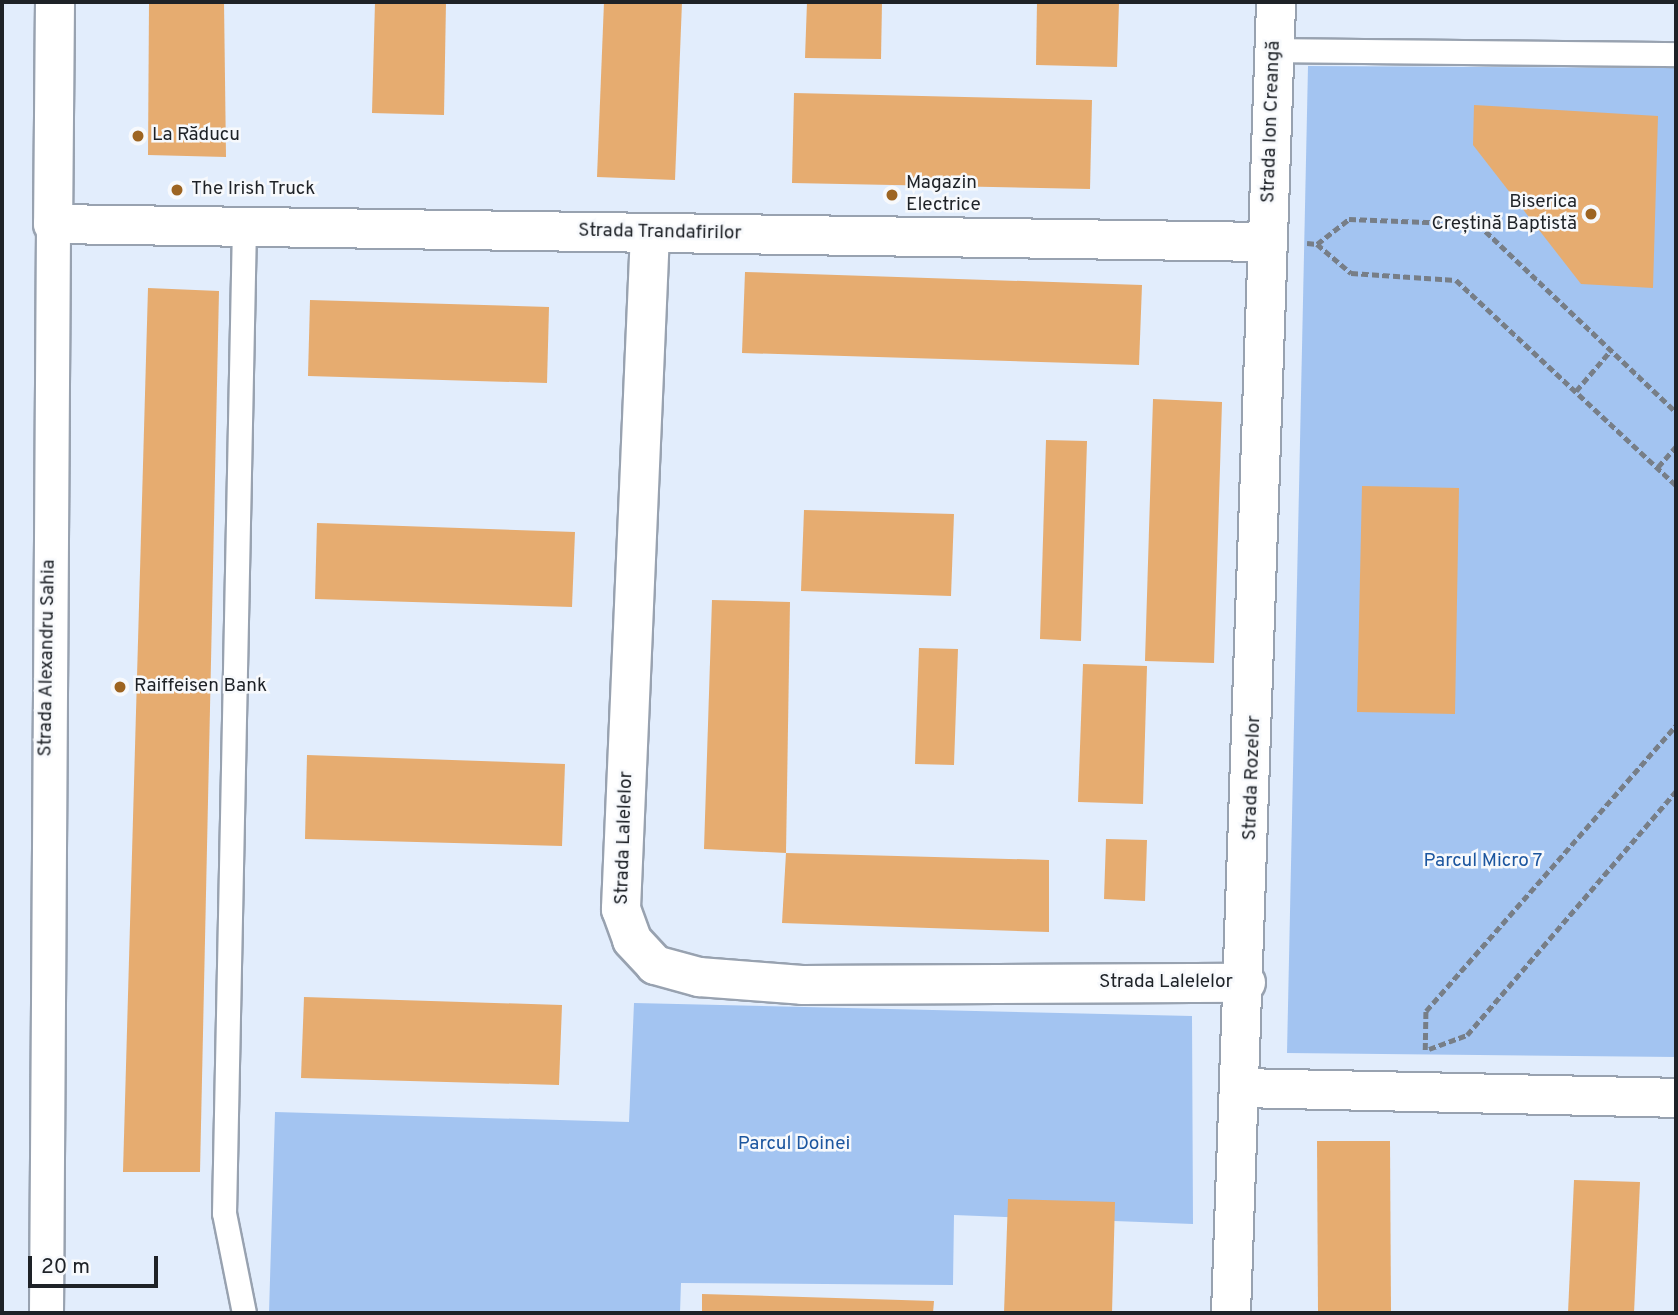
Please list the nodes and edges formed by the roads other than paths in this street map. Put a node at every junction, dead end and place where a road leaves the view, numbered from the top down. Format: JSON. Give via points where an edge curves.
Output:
{"nodes":[{"id":1,"x":55,"y":2,"type":"edge"},
{"id":2,"x":1276,"y":2,"type":"edge"},
{"id":3,"x":1275,"y":50,"type":"junction"},
{"id":4,"x":1676,"y":54,"type":"edge"},
{"id":5,"x":53,"y":224,"type":"junction"},
{"id":6,"x":244,"y":228,"type":"junction"},
{"id":7,"x":650,"y":233,"type":"junction"},
{"id":8,"x":1268,"y":242,"type":"junction"},
{"id":9,"x":1246,"y":983,"type":"junction"},
{"id":10,"x":1241,"y":1088,"type":"junction"},
{"id":11,"x":1676,"y":1098,"type":"edge"},
{"id":12,"x":46,"y":1313,"type":"edge"},
{"id":13,"x":244,"y":1313,"type":"edge"},
{"id":14,"x":1231,"y":1313,"type":"edge"}],
"edges":[{"from":1,"to":5,"type":"street","name":"Strada Alexandru Sahia"},
{"from":2,"to":3,"type":"street","name":"Strada Ion Creangă"},
{"from":3,"to":4,"type":"lane"},
{"from":3,"to":8,"type":"street","name":"Strada Ion Creangă"},
{"from":5,"to":6,"type":"street","name":"Strada Trandafirilor"},
{"from":5,"to":12,"type":"street","name":"Strada Alexandru Sahia"},
{"from":6,"to":7,"type":"street","name":"Strada Trandafirilor"},
{"from":6,"to":13,"type":"lane","via":[[225,1213]]},
{"from":7,"to":8,"type":"street","name":"Strada Trandafirilor"},
{"from":7,"to":9,"type":"street","name":"Strada Lalelelor","via":[[621,909],[632,940],[655,965],[699,977],[802,985]]},
{"from":8,"to":9,"type":"street","name":"Strada Rozelor"},
{"from":9,"to":10,"type":"street","name":"Strada Rozelor"},
{"from":10,"to":11,"type":"street"},
{"from":10,"to":14,"type":"street","name":"Strada Rozelor"}]}
